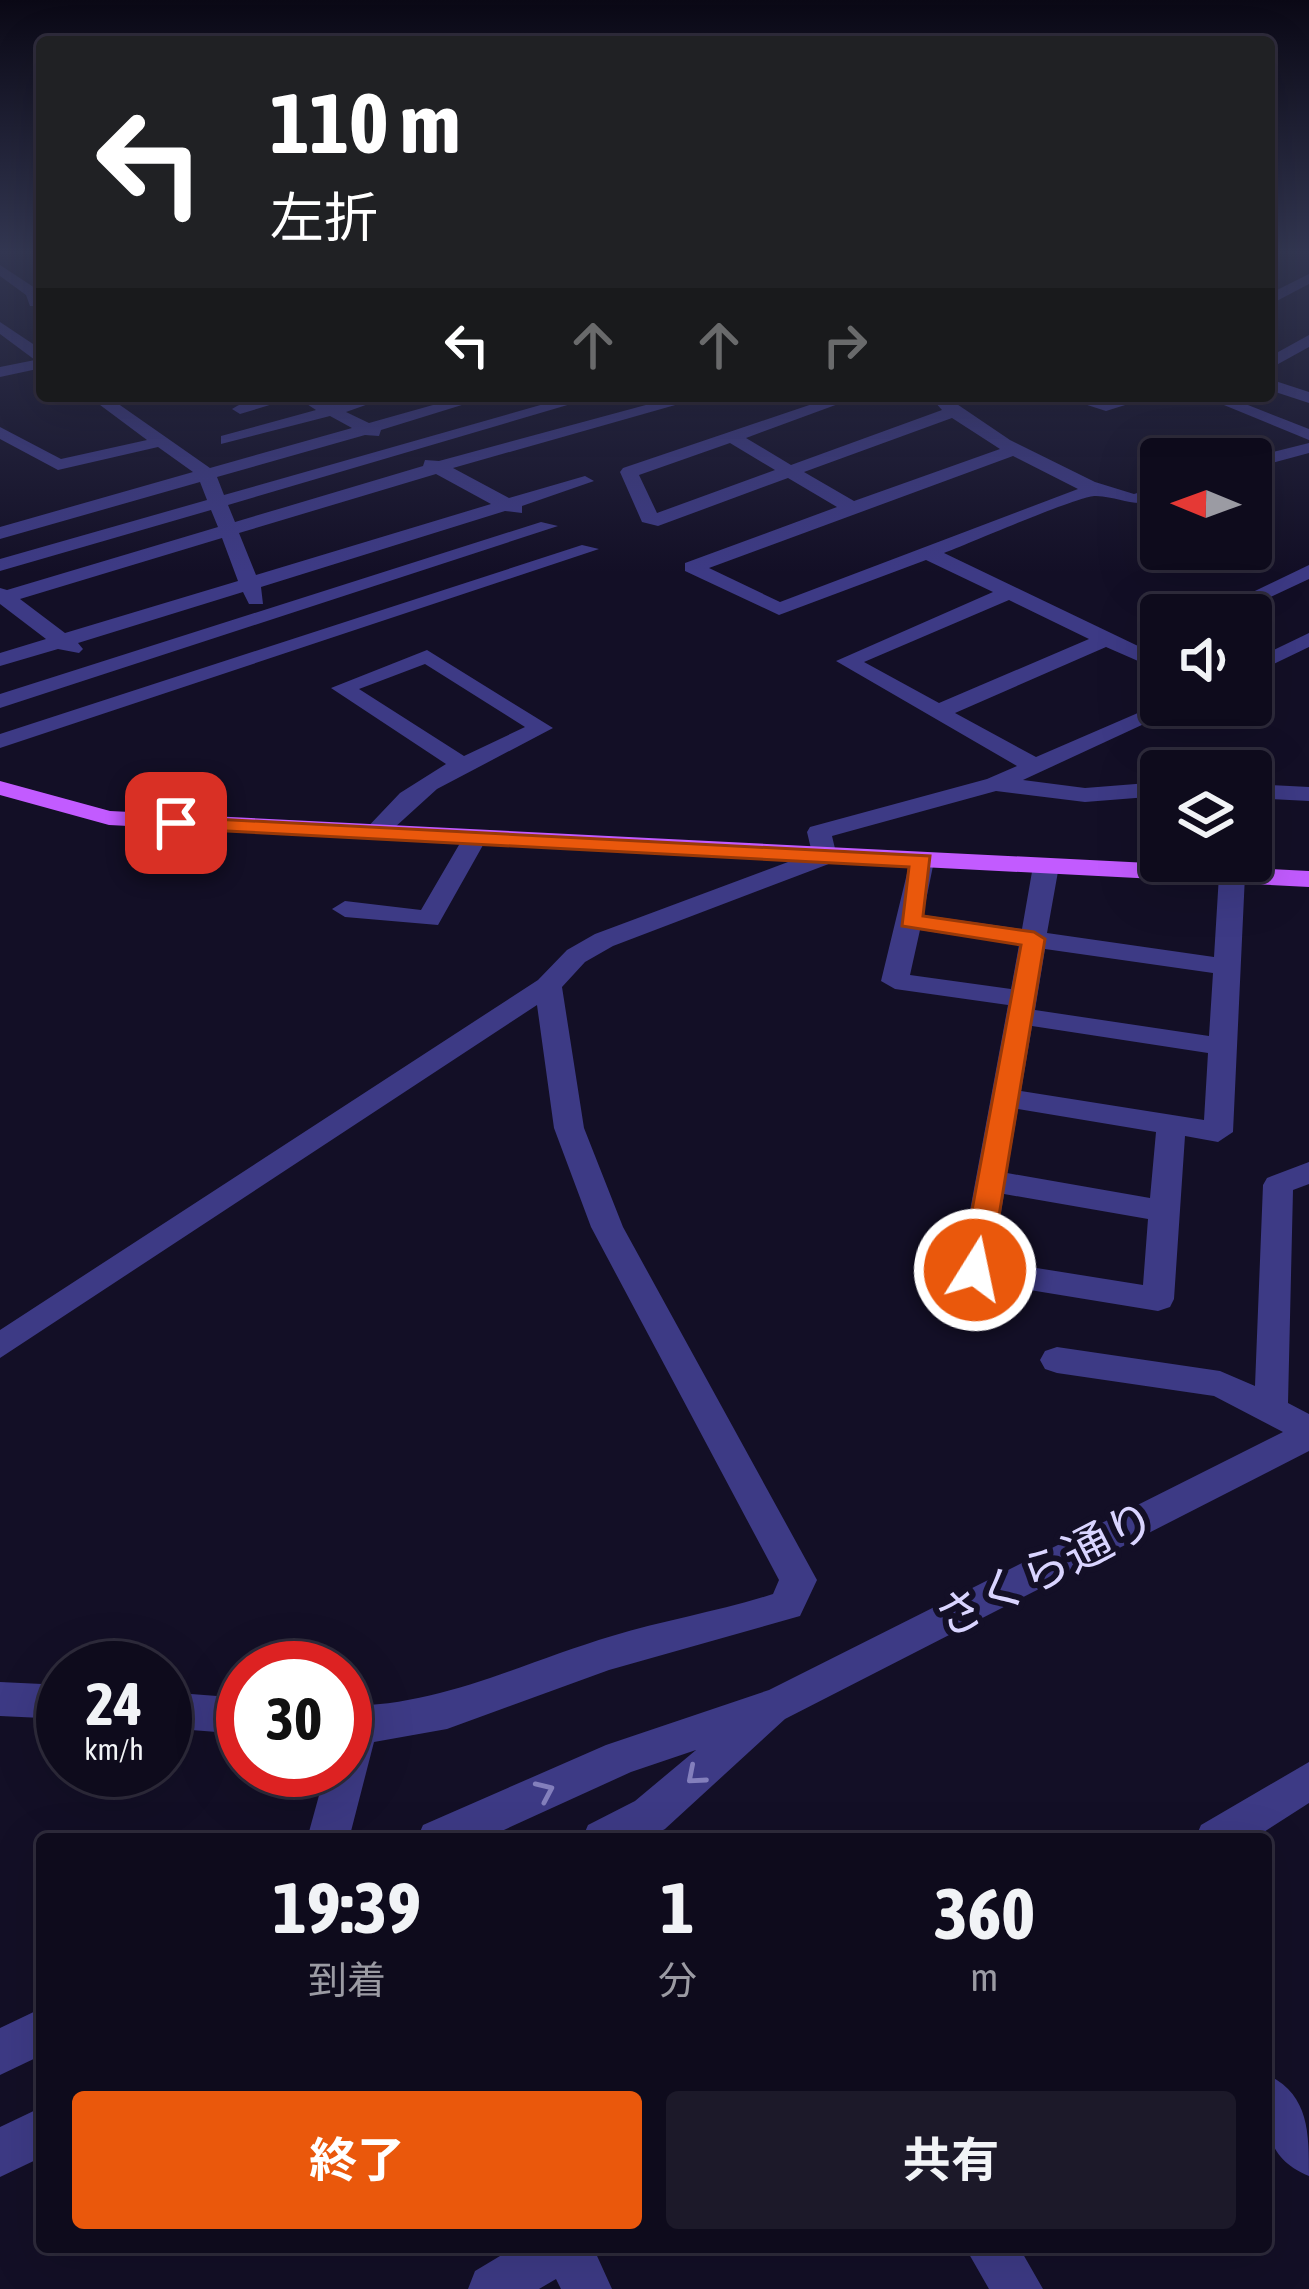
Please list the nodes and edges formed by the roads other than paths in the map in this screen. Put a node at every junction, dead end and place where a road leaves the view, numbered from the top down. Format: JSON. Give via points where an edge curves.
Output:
{"nodes":[{"id":1,"x":36,"y":362,"type":"edge"},
{"id":2,"x":0,"y":372,"type":"edge"},
{"id":3,"x":1275,"y":387,"type":"edge"},
{"id":4,"x":1309,"y":398,"type":"edge"},
{"id":5,"x":105,"y":402,"type":"edge"},
{"id":6,"x":266,"y":402,"type":"edge"},
{"id":7,"x":314,"y":402,"type":"edge"},
{"id":8,"x":362,"y":402,"type":"edge"},
{"id":9,"x":442,"y":402,"type":"edge"},
{"id":10,"x":456,"y":402,"type":"edge"},
{"id":11,"x":565,"y":402,"type":"edge"},
{"id":12,"x":599,"y":402,"type":"edge"},
{"id":13,"x":676,"y":402,"type":"edge"},
{"id":14,"x":834,"y":402,"type":"edge"},
{"id":15,"x":943,"y":402,"type":"edge"},
{"id":16,"x":1090,"y":402,"type":"edge"},
{"id":17,"x":1122,"y":402,"type":"edge"},
{"id":18,"x":1225,"y":402,"type":"edge"},
{"id":19,"x":240,"y":409,"type":"dead end"},
{"id":20,"x":0,"y":410,"type":"edge"},
{"id":21,"x":331,"y":411,"type":"junction"},
{"id":22,"x":952,"y":412,"type":"junction"},
{"id":23,"x":623,"y":416,"type":"junction"},
{"id":24,"x":491,"y":421,"type":"junction"},
{"id":25,"x":367,"y":429,"type":"junction"},
{"id":26,"x":0,"y":430,"type":"edge"},
{"id":27,"x":1309,"y":435,"type":"edge"},
{"id":28,"x":732,"y":437,"type":"junction"},
{"id":29,"x":227,"y":440,"type":"dead end"},
{"id":30,"x":529,"y":440,"type":"junction"},
{"id":31,"x":159,"y":442,"type":"junction"},
{"id":32,"x":401,"y":447,"type":"junction"},
{"id":33,"x":1309,"y":448,"type":"edge"},
{"id":34,"x":1012,"y":450,"type":"junction"},
{"id":35,"x":1272,"y":458,"type":"edge"},
{"id":36,"x":436,"y":467,"type":"junction"},
{"id":37,"x":784,"y":472,"type":"junction"},
{"id":38,"x":206,"y":473,"type":"junction"},
{"id":39,"x":585,"y":481,"type":"dead end"},
{"id":40,"x":1099,"y":487,"type":"junction"},
{"id":41,"x":1140,"y":498,"type":"edge"},
{"id":42,"x":218,"y":500,"type":"junction"},
{"id":43,"x":505,"y":504,"type":"junction"},
{"id":44,"x":850,"y":508,"type":"junction"},
{"id":45,"x":548,"y":526,"type":"junction"},
{"id":46,"x":229,"y":528,"type":"junction"},
{"id":47,"x":0,"y":533,"type":"edge"},
{"id":48,"x":926,"y":552,"type":"junction"},
{"id":49,"x":0,"y":565,"type":"edge"},
{"id":50,"x":1309,"y":571,"type":"edge"},
{"id":51,"x":250,"y":584,"type":"junction"},
{"id":52,"x":1010,"y":592,"type":"junction"},
{"id":53,"x":1259,"y":594,"type":"edge"},
{"id":54,"x":3,"y":596,"type":"edge"},
{"id":55,"x":262,"y":617,"type":"junction"},
{"id":56,"x":1106,"y":638,"type":"junction"},
{"id":57,"x":61,"y":641,"type":"junction"},
{"id":58,"x":1306,"y":643,"type":"edge"},
{"id":59,"x":278,"y":649,"type":"junction"},
{"id":60,"x":1140,"y":655,"type":"edge"},
{"id":61,"x":1272,"y":659,"type":"edge"},
{"id":62,"x":0,"y":660,"type":"edge"},
{"id":63,"x":97,"y":669,"type":"junction"},
{"id":64,"x":133,"y":698,"type":"junction"},
{"id":65,"x":0,"y":701,"type":"edge"},
{"id":66,"x":938,"y":712,"type":"junction"},
{"id":67,"x":1140,"y":721,"type":"edge"},
{"id":68,"x":0,"y":741,"type":"edge"},
{"id":69,"x":464,"y":765,"type":"junction"},
{"id":70,"x":1038,"y":768,"type":"junction"},
{"id":71,"x":995,"y":784,"type":"junction"},
{"id":72,"x":0,"y":788,"type":"edge"},
{"id":73,"x":1140,"y":791,"type":"edge"},
{"id":74,"x":1272,"y":792,"type":"edge"},
{"id":75,"x":1309,"y":794,"type":"edge"},
{"id":76,"x":374,"y":833,"type":"junction"},
{"id":77,"x":475,"y":838,"type":"junction"},
{"id":78,"x":825,"y":857,"type":"junction"},
{"id":79,"x":922,"y":861,"type":"junction"},
{"id":80,"x":1046,"y":866,"type":"junction"},
{"id":81,"x":1140,"y":871,"type":"edge"},
{"id":82,"x":1272,"y":877,"type":"edge"},
{"id":83,"x":1309,"y":879,"type":"edge"},
{"id":84,"x":1232,"y":882,"type":"edge"},
{"id":85,"x":345,"y":909,"type":"dead end"},
{"id":86,"x":910,"y":921,"type":"junction"},
{"id":87,"x":1034,"y":939,"type":"junction"},
{"id":88,"x":1226,"y":967,"type":"junction"},
{"id":89,"x":548,"y":986,"type":"junction"},
{"id":90,"x":1022,"y":1007,"type":"junction"},
{"id":91,"x":1221,"y":1046,"type":"junction"},
{"id":92,"x":1005,"y":1098,"type":"junction"},
{"id":93,"x":1171,"y":1124,"type":"junction"},
{"id":94,"x":1309,"y":1172,"type":"edge"},
{"id":95,"x":991,"y":1181,"type":"junction"},
{"id":96,"x":1165,"y":1211,"type":"junction"},
{"id":97,"x":0,"y":1346,"type":"edge"},
{"id":98,"x":1057,"y":1360,"type":"dead end"},
{"id":99,"x":1271,"y":1409,"type":"junction"},
{"id":100,"x":1309,"y":1433,"type":"edge"},
{"id":101,"x":34,"y":1701,"type":"edge"},
{"id":102,"x":781,"y":1702,"type":"junction"},
{"id":103,"x":0,"y":1718,"type":"edge"},
{"id":104,"x":372,"y":1724,"type":"edge"},
{"id":105,"x":1309,"y":1781,"type":"edge"},
{"id":106,"x":336,"y":1797,"type":"edge"},
{"id":107,"x":329,"y":1833,"type":"edge"},
{"id":108,"x":451,"y":1833,"type":"edge"},
{"id":109,"x":615,"y":1833,"type":"edge"},
{"id":110,"x":1226,"y":1833,"type":"edge"},
{"id":111,"x":36,"y":2034,"type":"edge"},
{"id":112,"x":0,"y":2052,"type":"edge"},
{"id":113,"x":1272,"y":2105,"type":"edge"},
{"id":114,"x":36,"y":2134,"type":"edge"},
{"id":115,"x":1309,"y":2152,"type":"edge"},
{"id":116,"x":0,"y":2153,"type":"edge"},
{"id":117,"x":554,"y":2253,"type":"edge"},
{"id":118,"x":567,"y":2253,"type":"edge"},
{"id":119,"x":994,"y":2253,"type":"edge"},
{"id":120,"x":493,"y":2289,"type":"edge"},
{"id":121,"x":587,"y":2289,"type":"edge"},
{"id":122,"x":1018,"y":2289,"type":"edge"}],
"edges":[{"from":1,"to":2,"type":"street"},
{"from":3,"to":4,"type":"street"},
{"from":5,"to":31,"type":"street"},
{"from":6,"to":19,"type":"street"},
{"from":7,"to":21,"type":"street"},
{"from":8,"to":21,"type":"street"},
{"from":9,"to":25,"type":"street"},
{"from":10,"to":24,"type":"street"},
{"from":11,"to":24,"type":"street"},
{"from":12,"to":23,"type":"street"},
{"from":13,"to":23,"type":"street"},
{"from":14,"to":28,"type":"street"},
{"from":15,"to":22,"type":"street"},
{"from":16,"to":17,"type":"street"},
{"from":18,"to":27,"type":"street"},
{"from":20,"to":26,"type":"street","via":[[10,416]]},
{"from":21,"to":25,"type":"street"},
{"from":21,"to":29,"type":"street"},
{"from":22,"to":34,"type":"street"},
{"from":22,"to":37,"type":"street"},
{"from":23,"to":30,"type":"street"},
{"from":24,"to":30,"type":"street"},
{"from":24,"to":32,"type":"street"},
{"from":25,"to":32,"type":"street"},
{"from":25,"to":38,"type":"street"},
{"from":26,"to":31,"type":"street","via":[[58,465]]},
{"from":28,"to":37,"type":"street"},
{"from":28,"to":37,"type":"street","via":[[629,472],[651,522]]},
{"from":30,"to":36,"type":"street"},
{"from":31,"to":38,"type":"street"},
{"from":32,"to":36,"type":"street"},
{"from":32,"to":42,"type":"street"},
{"from":33,"to":35,"type":"street"},
{"from":34,"to":40,"type":"street"},
{"from":34,"to":44,"type":"street"},
{"from":36,"to":43,"type":"street"},
{"from":36,"to":46,"type":"street"},
{"from":37,"to":44,"type":"street"},
{"from":38,"to":42,"type":"street"},
{"from":38,"to":47,"type":"street"},
{"from":39,"to":43,"type":"street"},
{"from":40,"to":41,"type":"street"},
{"from":40,"to":48,"type":"street"},
{"from":42,"to":46,"type":"street"},
{"from":42,"to":49,"type":"street"},
{"from":43,"to":45,"type":"street"},
{"from":43,"to":51,"type":"street"},
{"from":44,"to":48,"type":"street","via":[[692,568],[779,609]]},
{"from":45,"to":55,"type":"street"},
{"from":45,"to":59,"type":"street","via":[[590,549]]},
{"from":46,"to":51,"type":"street"},
{"from":46,"to":54,"type":"street"},
{"from":48,"to":52,"type":"street"},
{"from":50,"to":53,"type":"street"},
{"from":51,"to":55,"type":"street"},
{"from":51,"to":57,"type":"street"},
{"from":52,"to":56,"type":"street"},
{"from":52,"to":66,"type":"street","via":[[847,661]]},
{"from":54,"to":57,"type":"street"},
{"from":55,"to":59,"type":"street"},
{"from":55,"to":63,"type":"street"},
{"from":56,"to":60,"type":"street"},
{"from":56,"to":66,"type":"street"},
{"from":57,"to":62,"type":"street"},
{"from":57,"to":63,"type":"street"},
{"from":58,"to":61,"type":"street"},
{"from":59,"to":64,"type":"street"},
{"from":63,"to":64,"type":"street"},
{"from":63,"to":65,"type":"street"},
{"from":64,"to":68,"type":"street"},
{"from":66,"to":70,"type":"street"},
{"from":67,"to":70,"type":"street"},
{"from":69,"to":69,"type":"street","via":[[403,727],[342,688],[427,656],[542,728]]},
{"from":69,"to":76,"type":"street","via":[[389,813]]},
{"from":70,"to":71,"type":"street"},
{"from":71,"to":73,"type":"street","via":[[1085,795]]},
{"from":71,"to":78,"type":"street","via":[[819,832]]},
{"from":72,"to":76,"type":"main road","via":[[109,818]]},
{"from":74,"to":75,"type":"street"},
{"from":76,"to":77,"type":"main road"},
{"from":77,"to":78,"type":"main road"},
{"from":77,"to":85,"type":"street","via":[[429,919]]},
{"from":78,"to":79,"type":"main road"},
{"from":78,"to":89,"type":"street","via":[[604,940]]},
{"from":79,"to":80,"type":"main road"},
{"from":79,"to":86,"type":"street"},
{"from":80,"to":81,"type":"main road"},
{"from":80,"to":87,"type":"street"},
{"from":82,"to":83,"type":"main road"},
{"from":84,"to":88,"type":"street"},
{"from":86,"to":87,"type":"street"},
{"from":86,"to":90,"type":"street","via":[[895,981]]},
{"from":87,"to":88,"type":"street"},
{"from":87,"to":90,"type":"street"},
{"from":88,"to":91,"type":"street"},
{"from":89,"to":97,"type":"street"},
{"from":89,"to":104,"type":"street","via":[[569,1128],[607,1227],[798,1580],[787,1606],[743,1621],[607,1653],[413,1724]]},
{"from":90,"to":91,"type":"street"},
{"from":90,"to":92,"type":"street"},
{"from":91,"to":93,"type":"street","via":[[1218,1132]]},
{"from":92,"to":93,"type":"street"},
{"from":92,"to":95,"type":"street"},
{"from":93,"to":96,"type":"street"},
{"from":94,"to":99,"type":"street","via":[[1278,1185]]},
{"from":95,"to":96,"type":"street"},
{"from":95,"to":96,"type":"street","via":[[975,1270],[1158,1299]]},
{"from":98,"to":99,"type":"street","via":[[1220,1384]]},
{"from":99,"to":100,"type":"street"},
{"from":100,"to":102,"type":"street","name":"さくら通り"},
{"from":101,"to":103,"type":"street"},
{"from":108,"to":102,"type":"street","name":"さくら通り","one_way":true,"via":[[620,1758]]},
{"from":102,"to":109,"type":"street","name":"さくら通り","one_way":true,"via":[[650,1815]]},
{"from":105,"to":110,"type":"street"},
{"from":106,"to":107,"type":"street"},
{"from":111,"to":112,"type":"street"},
{"from":113,"to":115,"type":"street"},
{"from":114,"to":116,"type":"street"},
{"from":117,"to":120,"type":"street"},
{"from":118,"to":121,"type":"street"},
{"from":119,"to":122,"type":"street"}]}
